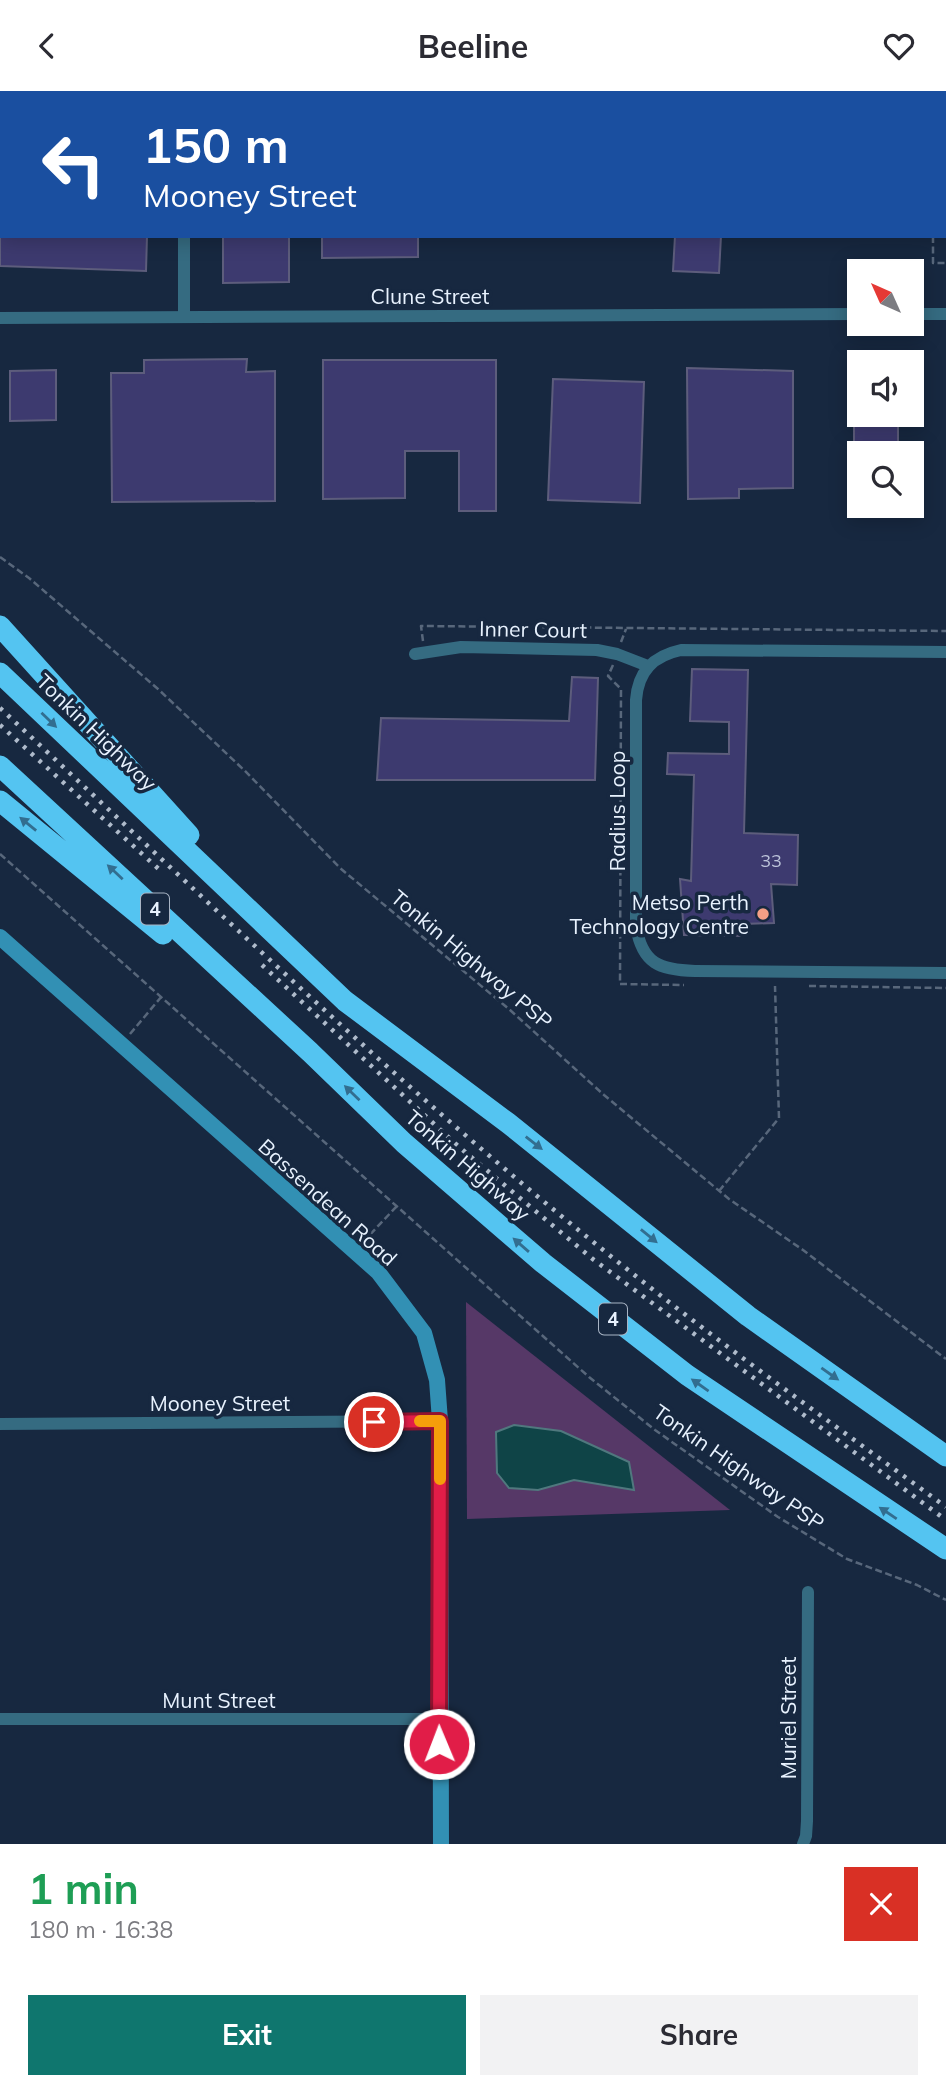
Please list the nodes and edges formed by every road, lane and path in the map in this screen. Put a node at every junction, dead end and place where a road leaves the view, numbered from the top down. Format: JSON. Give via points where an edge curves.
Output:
{"nodes":[{"id":1,"x":184,"y":238,"type":"edge"},
{"id":2,"x":933,"y":238,"type":"edge"},
{"id":3,"x":946,"y":263,"type":"edge"},
{"id":4,"x":847,"y":314,"type":"edge"},
{"id":5,"x":924,"y":314,"type":"edge"},
{"id":6,"x":946,"y":314,"type":"edge"},
{"id":7,"x":184,"y":316,"type":"junction"},
{"id":8,"x":0,"y":318,"type":"edge"},
{"id":9,"x":0,"y":557,"type":"edge"},
{"id":10,"x":0,"y":626,"type":"edge"},
{"id":11,"x":946,"y":631,"type":"edge"},
{"id":12,"x":946,"y":652,"type":"edge"},
{"id":13,"x":419,"y":653,"type":"joint"},
{"id":14,"x":648,"y":666,"type":"junction"},
{"id":15,"x":0,"y":673,"type":"edge"},
{"id":16,"x":608,"y":676,"type":"dead end"},
{"id":17,"x":0,"y":766,"type":"edge"},
{"id":18,"x":0,"y":801,"type":"edge"},
{"id":19,"x":0,"y":854,"type":"edge"},
{"id":20,"x":0,"y":937,"type":"edge"},
{"id":21,"x":946,"y":973,"type":"edge"},
{"id":22,"x":685,"y":985,"type":"dead end"},
{"id":23,"x":775,"y":986,"type":"dead end"},
{"id":24,"x":801,"y":986,"type":"dead end"},
{"id":25,"x":946,"y":988,"type":"edge"},
{"id":26,"x":162,"y":996,"type":"junction"},
{"id":27,"x":120,"y":1045,"type":"junction"},
{"id":28,"x":310,"y":1052,"type":"junction"},
{"id":29,"x":508,"y":1123,"type":"junction"},
{"id":30,"x":719,"y":1191,"type":"junction"},
{"id":31,"x":397,"y":1206,"type":"junction"},
{"id":32,"x":354,"y":1251,"type":"junction"},
{"id":33,"x":946,"y":1359,"type":"edge"},
{"id":34,"x":440,"y":1421,"type":"junction"},
{"id":35,"x":0,"y":1424,"type":"edge"},
{"id":36,"x":946,"y":1456,"type":"edge"},
{"id":37,"x":946,"y":1549,"type":"edge"},
{"id":38,"x":808,"y":1591,"type":"dead end"},
{"id":39,"x":946,"y":1600,"type":"edge"},
{"id":40,"x":0,"y":1719,"type":"edge"},
{"id":41,"x":439,"y":1719,"type":"junction"},
{"id":42,"x":440,"y":1844,"type":"edge"},
{"id":43,"x":803,"y":1844,"type":"edge"}],
"edges":[{"from":1,"to":7,"type":"street"},
{"from":2,"to":3,"type":"path","via":[[933,263]]},
{"from":4,"to":7,"type":"street","name":"Clune Street"},
{"from":5,"to":6,"type":"street"},
{"from":7,"to":8,"type":"street","name":"Clune Street"},
{"from":9,"to":30,"type":"path","name":"Tonkin Highway PSP","via":[[158,689],[340,867]]},
{"from":10,"to":29,"type":"highway","via":[[202,851]]},
{"from":11,"to":13,"type":"path","via":[[421,627]]},
{"from":12,"to":14,"type":"street","via":[[691,650],[671,652]]},
{"from":13,"to":14,"type":"street","name":"Inner Court","via":[[461,647],[597,650]]},
{"from":14,"to":21,"type":"street","name":"Radius Loop","via":[[637,686],[636,700],[636,926],[647,956],[671,970]]},
{"from":15,"to":29,"type":"highway","name":"Tonkin Highway","one_way":true,"via":[[345,1001]]},
{"from":16,"to":22,"type":"path","via":[[621,689],[620,984]]},
{"from":28,"to":17,"type":"highway","name":"Tonkin Highway","number":"4","one_way":true},
{"from":28,"to":18,"type":"highway","one_way":true},
{"from":19,"to":26,"type":"path","name":"Tonkin Highway PSP"},
{"from":20,"to":27,"type":"street","name":"Bassendean Road"},
{"from":23,"to":30,"type":"path","via":[[779,1118]]},
{"from":24,"to":25,"type":"path"},
{"from":26,"to":27,"type":"path"},
{"from":26,"to":31,"type":"path","name":"Tonkin Highway PSP"},
{"from":27,"to":32,"type":"street","name":"Bassendean Road"},
{"from":37,"to":28,"type":"highway","name":"Tonkin Highway","number":"4","one_way":true,"via":[[766,1430],[620,1325],[404,1143]]},
{"from":29,"to":36,"type":"highway","name":"Tonkin Highway","one_way":true,"via":[[748,1316]]},
{"from":30,"to":33,"type":"path","name":"Tonkin Highway PSP"},
{"from":31,"to":32,"type":"path"},
{"from":31,"to":39,"type":"path","name":"Tonkin Highway PSP","via":[[589,1377],[656,1430],[846,1559]]},
{"from":32,"to":34,"type":"street","name":"Bassendean Road","via":[[378,1272],[424,1333],[437,1380]]},
{"from":34,"to":35,"type":"street","name":"Mooney Street"},
{"from":34,"to":41,"type":"street","name":"Bassendean Road"},
{"from":38,"to":43,"type":"street","name":"Muriel Street","via":[[807,1821]]},
{"from":40,"to":41,"type":"street","name":"Munt Street"},
{"from":41,"to":42,"type":"street","name":"Bassendean Road"}]}
